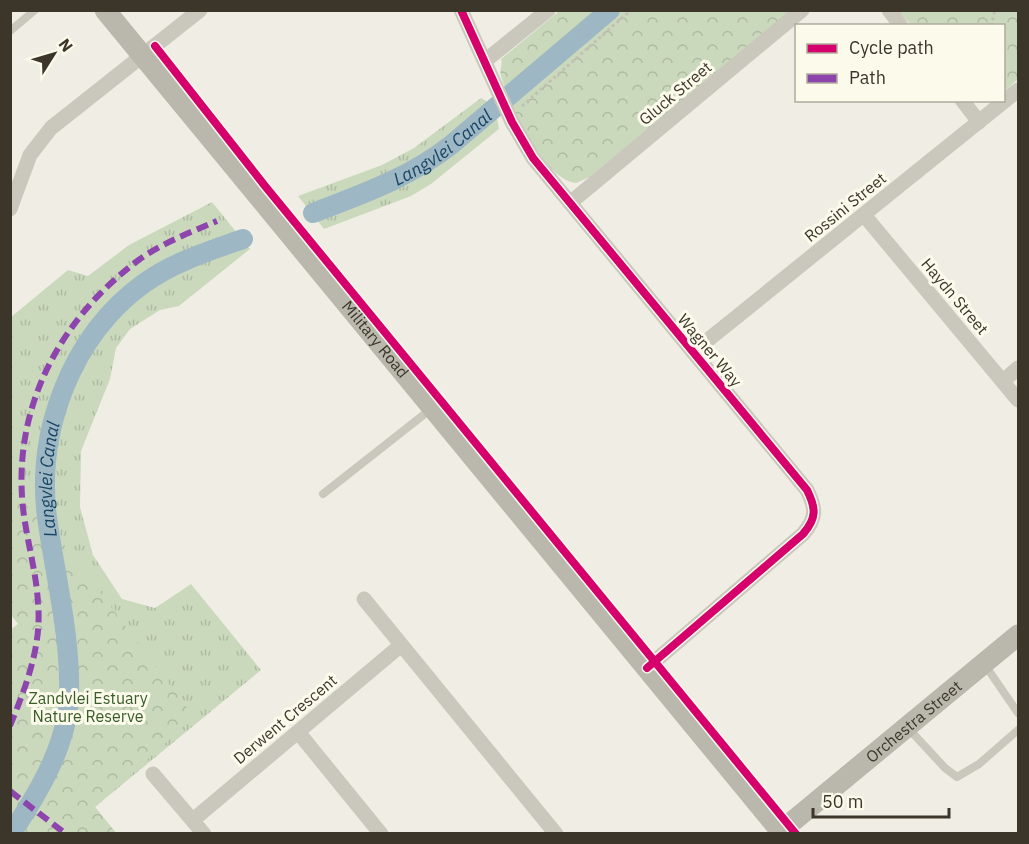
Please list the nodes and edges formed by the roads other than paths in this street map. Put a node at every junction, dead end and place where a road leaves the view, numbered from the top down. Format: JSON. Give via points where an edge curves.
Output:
{"nodes":[{"id":1,"x":35,"y":10,"type":"edge"},
{"id":2,"x":105,"y":10,"type":"edge"},
{"id":3,"x":200,"y":10,"type":"edge"},
{"id":4,"x":461,"y":10,"type":"edge"},
{"id":5,"x":548,"y":10,"type":"edge"},
{"id":6,"x":802,"y":10,"type":"edge"},
{"id":7,"x":889,"y":10,"type":"edge"},
{"id":8,"x":900,"y":24,"type":"edge"},
{"id":9,"x":10,"y":31,"type":"edge"},
{"id":10,"x":142,"y":55,"type":"junction"},
{"id":11,"x":485,"y":61,"type":"junction"},
{"id":12,"x":1018,"y":90,"type":"edge"},
{"id":13,"x":1005,"y":101,"type":"edge"},
{"id":14,"x":964,"y":102,"type":"edge"},
{"id":15,"x":1004,"y":102,"type":"edge"},
{"id":16,"x":980,"y":122,"type":"junction"},
{"id":17,"x":570,"y":203,"type":"junction"},
{"id":18,"x":10,"y":209,"type":"edge"},
{"id":19,"x":864,"y":215,"type":"junction"},
{"id":20,"x":693,"y":352,"type":"junction"},
{"id":21,"x":1018,"y":368,"type":"edge"},
{"id":22,"x":1003,"y":381,"type":"junction"},
{"id":23,"x":1018,"y":400,"type":"edge"},
{"id":24,"x":432,"y":408,"type":"junction"},
{"id":25,"x":323,"y":494,"type":"dead end"},
{"id":26,"x":364,"y":600,"type":"dead end"},
{"id":27,"x":1018,"y":635,"type":"edge"},
{"id":28,"x":400,"y":646,"type":"junction"},
{"id":29,"x":984,"y":663,"type":"junction"},
{"id":30,"x":646,"y":668,"type":"junction"},
{"id":31,"x":1018,"y":713,"type":"edge"},
{"id":32,"x":907,"y":727,"type":"junction"},
{"id":33,"x":1018,"y":730,"type":"edge"},
{"id":34,"x":298,"y":732,"type":"junction"},
{"id":35,"x":153,"y":774,"type":"dead end"},
{"id":36,"x":193,"y":820,"type":"junction"},
{"id":37,"x":780,"y":833,"type":"edge"},
{"id":38,"x":204,"y":834,"type":"edge"},
{"id":39,"x":381,"y":834,"type":"edge"},
{"id":40,"x":556,"y":834,"type":"edge"}],
"edges":[{"from":1,"to":9,"type":"lane"},
{"from":2,"to":10,"type":"main road","name":"Military Road"},
{"from":3,"to":10,"type":"street"},
{"from":4,"to":11,"type":"street","name":"Wagner Way"},
{"from":5,"to":11,"type":"street"},
{"from":6,"to":17,"type":"street","name":"Gluck Street"},
{"from":7,"to":8,"type":"street"},
{"from":10,"to":18,"type":"street","via":[[39,141]]},
{"from":10,"to":24,"type":"main road","name":"Military Road"},
{"from":11,"to":17,"type":"street","name":"Wagner Way","via":[[529,152]]},
{"from":12,"to":13,"type":"street","name":"Rossini Street"},
{"from":14,"to":16,"type":"street"},
{"from":15,"to":16,"type":"street","name":"Rossini Street"},
{"from":16,"to":19,"type":"street","name":"Rossini Street"},
{"from":17,"to":20,"type":"street","name":"Wagner Way"},
{"from":19,"to":20,"type":"street","name":"Rossini Street"},
{"from":19,"to":22,"type":"street","name":"Haydn Street"},
{"from":20,"to":30,"type":"street","name":"Wagner Way","via":[[807,490],[815,514],[803,534]]},
{"from":21,"to":22,"type":"street"},
{"from":22,"to":23,"type":"street","name":"Haydn Street"},
{"from":24,"to":25,"type":"lane"},
{"from":24,"to":30,"type":"main road","name":"Military Road"},
{"from":26,"to":28,"type":"street"},
{"from":27,"to":29,"type":"main road","name":"Orchestra Street"},
{"from":28,"to":34,"type":"street","name":"Derwent Crescent"},
{"from":28,"to":40,"type":"street"},
{"from":29,"to":31,"type":"lane"},
{"from":29,"to":32,"type":"main road","name":"Orchestra Street"},
{"from":30,"to":37,"type":"main road","name":"Military Road"},
{"from":32,"to":33,"type":"lane","via":[[957,777],[980,764]]},
{"from":32,"to":37,"type":"main road","name":"Orchestra Street"},
{"from":34,"to":36,"type":"street","name":"Derwent Crescent"},
{"from":34,"to":39,"type":"street"},
{"from":35,"to":36,"type":"street"},
{"from":36,"to":38,"type":"street"}]}
